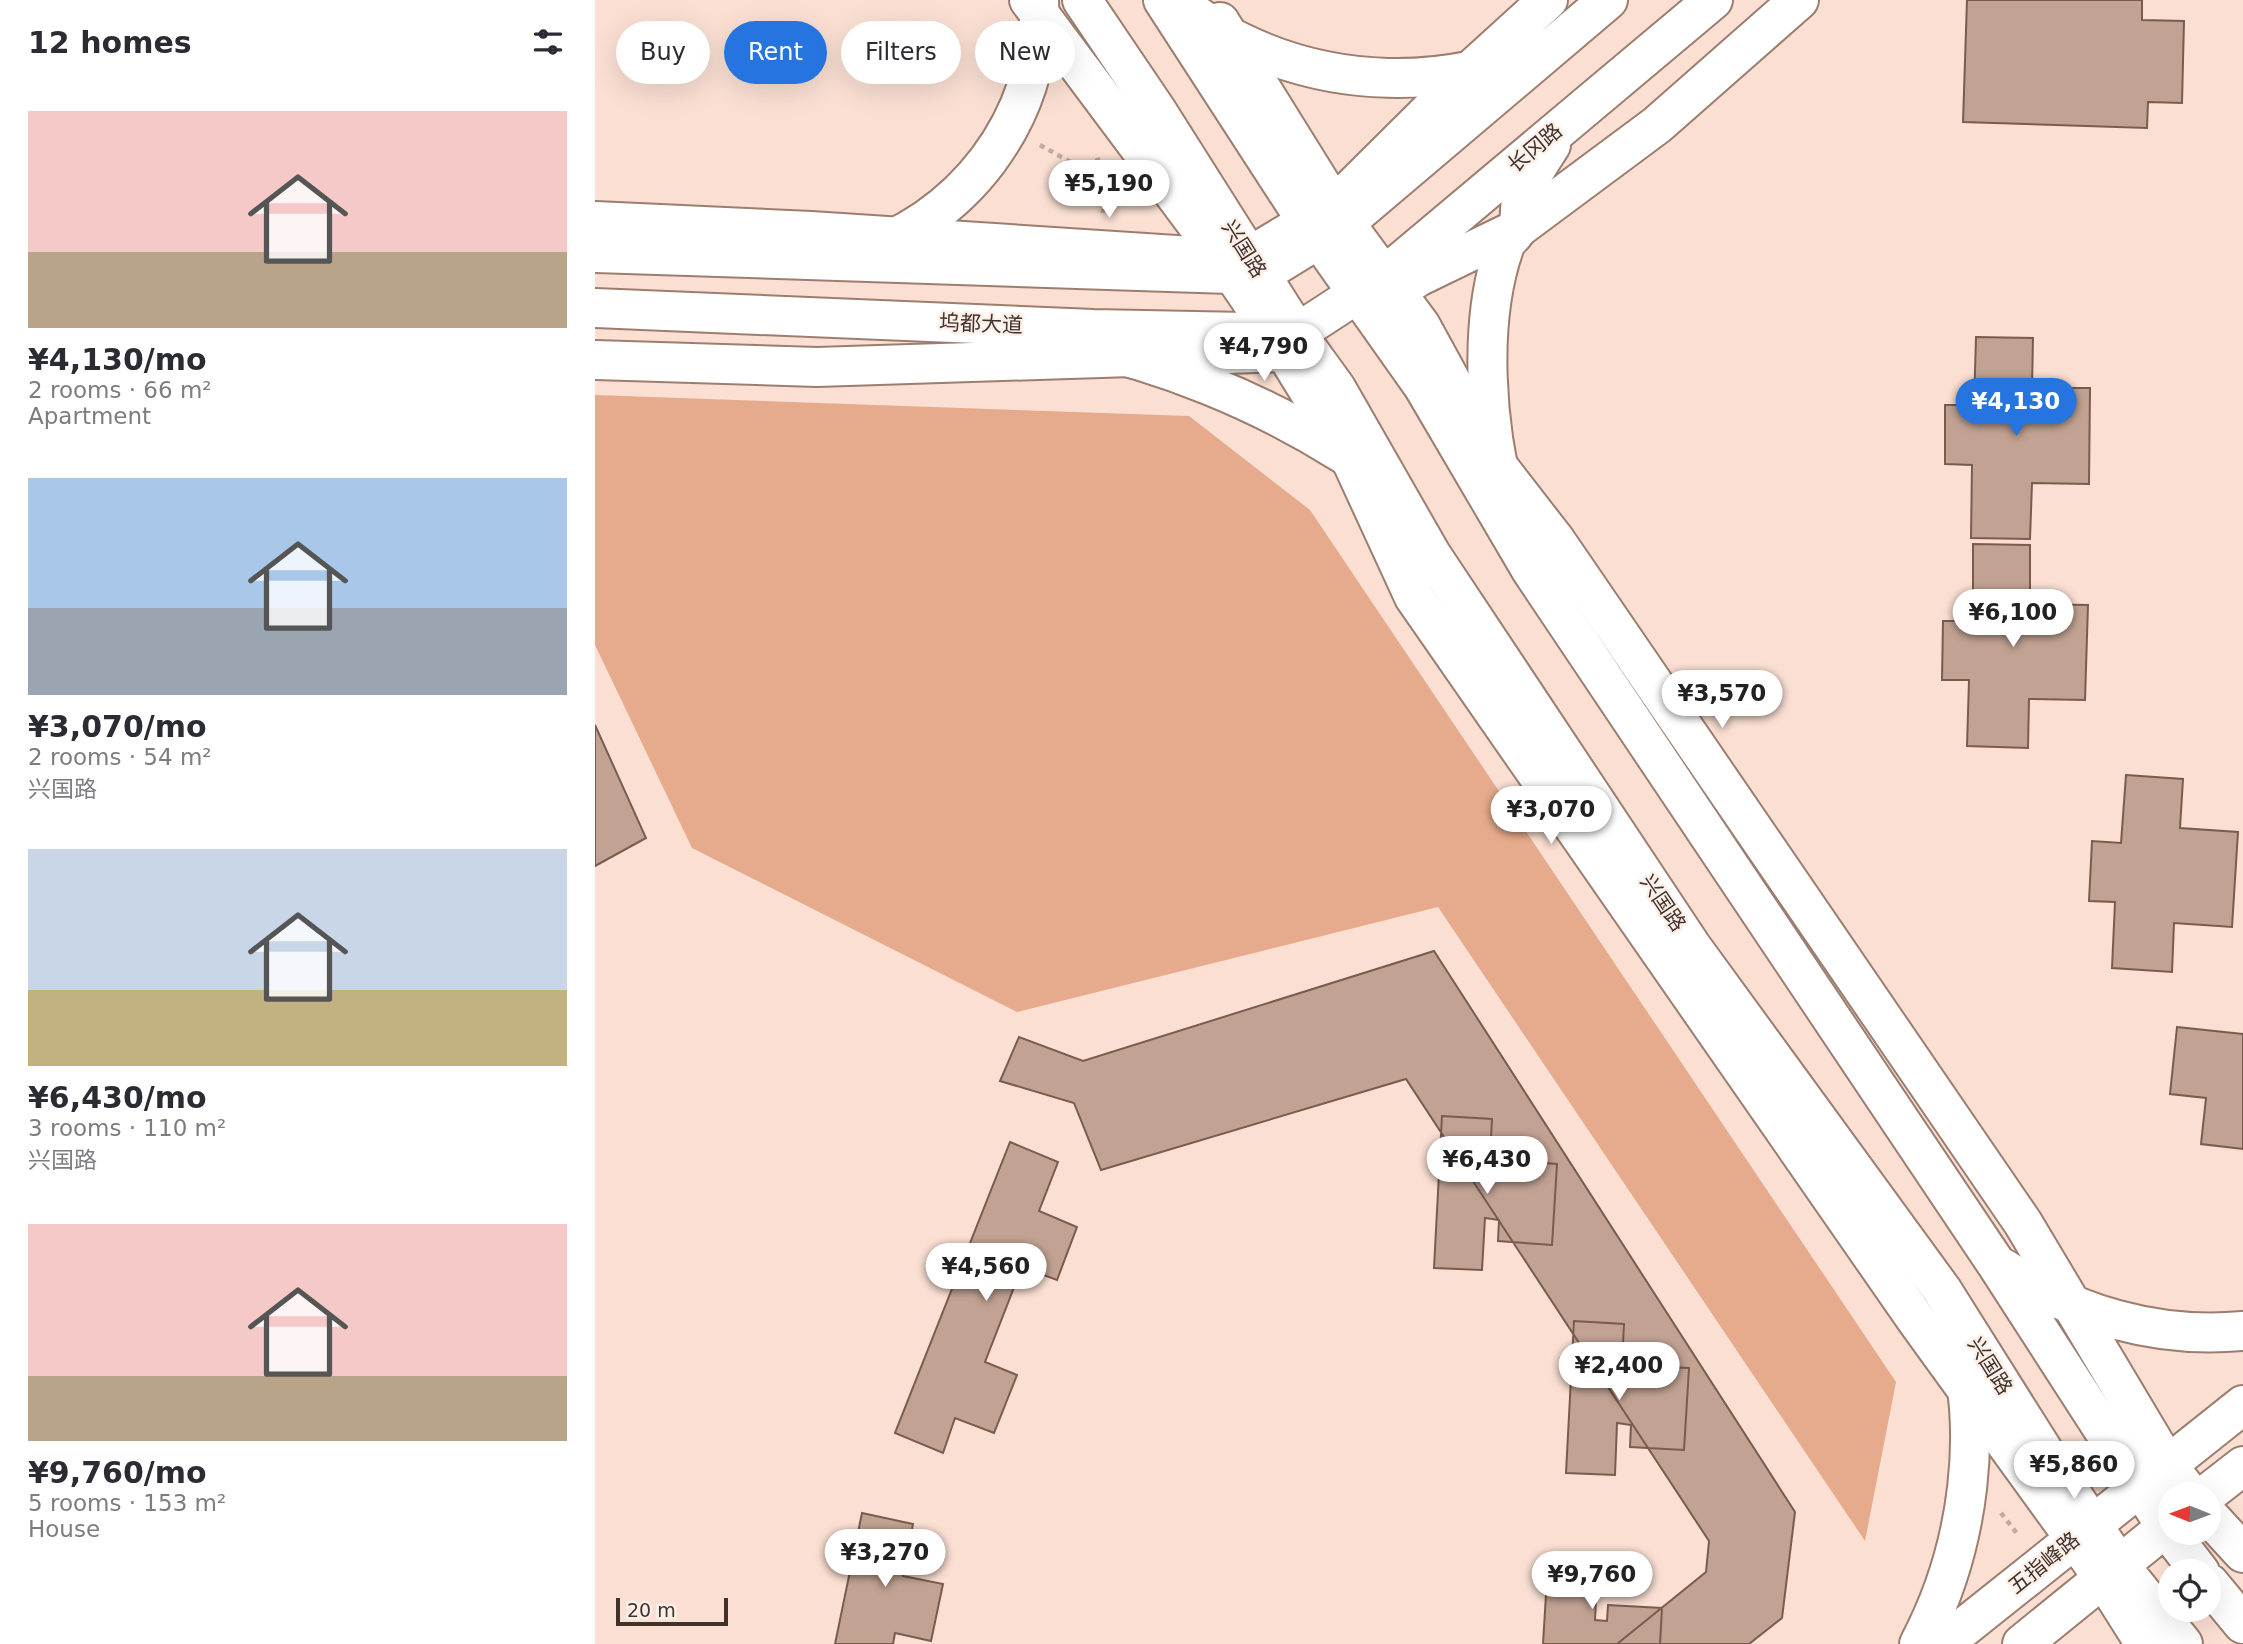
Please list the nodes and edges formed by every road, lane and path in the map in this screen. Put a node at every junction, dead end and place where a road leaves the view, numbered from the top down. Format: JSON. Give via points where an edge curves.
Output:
{"nodes":[{"id":1,"x":1082,"y":0,"type":"edge"},
{"id":2,"x":1163,"y":0,"type":"edge"},
{"id":3,"x":1175,"y":0,"type":"edge"},
{"id":4,"x":1205,"y":0,"type":"edge"},
{"id":5,"x":1548,"y":0,"type":"edge"},
{"id":6,"x":1608,"y":0,"type":"edge"},
{"id":7,"x":1713,"y":0,"type":"edge"},
{"id":8,"x":1799,"y":0,"type":"edge"},
{"id":9,"x":1036,"y":4,"type":"edge"},
{"id":10,"x":1231,"y":37,"type":"junction"},
{"id":11,"x":1563,"y":37,"type":"junction"},
{"id":12,"x":1471,"y":70,"type":"junction"},
{"id":13,"x":1568,"y":120,"type":"junction"},
{"id":14,"x":595,"y":221,"type":"edge"},
{"id":15,"x":1327,"y":223,"type":"junction"},
{"id":16,"x":1517,"y":229,"type":"junction"},
{"id":17,"x":898,"y":236,"type":"junction"},
{"id":18,"x":595,"y":253,"type":"edge"},
{"id":19,"x":814,"y":262,"type":"junction"},
{"id":20,"x":1241,"y":266,"type":"junction"},
{"id":21,"x":1375,"y":293,"type":"junction"},
{"id":22,"x":595,"y":308,"type":"edge"},
{"id":23,"x":884,"y":320,"type":"junction"},
{"id":24,"x":1291,"y":341,"type":"junction"},
{"id":25,"x":1124,"y":357,"type":"junction"},
{"id":26,"x":595,"y":360,"type":"edge"},
{"id":27,"x":1350,"y":458,"type":"junction"},
{"id":28,"x":1497,"y":465,"type":"junction"},
{"id":29,"x":1431,"y":554,"type":"junction"},
{"id":30,"x":1531,"y":570,"type":"junction"},
{"id":31,"x":1997,"y":1265,"type":"junction"},
{"id":32,"x":1942,"y":1290,"type":"junction"},
{"id":33,"x":2072,"y":1306,"type":"junction"},
{"id":34,"x":2243,"y":1331,"type":"edge"},
{"id":35,"x":1965,"y":1387,"type":"junction"},
{"id":36,"x":2243,"y":1405,"type":"edge"},
{"id":37,"x":2243,"y":1466,"type":"edge"},
{"id":38,"x":2165,"y":1482,"type":"edge"},
{"id":39,"x":2165,"y":1482,"type":"edge"},
{"id":40,"x":2167,"y":1482,"type":"edge"},
{"id":41,"x":2221,"y":1483,"type":"edge"},
{"id":42,"x":2158,"y":1488,"type":"edge"},
{"id":43,"x":2221,"y":1529,"type":"edge"},
{"id":44,"x":2083,"y":1532,"type":"junction"},
{"id":45,"x":2158,"y":1537,"type":"edge"},
{"id":46,"x":2243,"y":1553,"type":"edge"},
{"id":47,"x":2112,"y":1573,"type":"junction"},
{"id":48,"x":2221,"y":1597,"type":"edge"},
{"id":49,"x":2243,"y":1624,"type":"edge"},
{"id":50,"x":1919,"y":1644,"type":"edge"},
{"id":51,"x":1943,"y":1644,"type":"edge"},
{"id":52,"x":2022,"y":1644,"type":"edge"},
{"id":53,"x":2145,"y":1644,"type":"edge"},
{"id":54,"x":2183,"y":1644,"type":"edge"}],
"edges":[{"from":1,"to":20,"type":"main road","name":"兴国路","via":[[1157,111]]},
{"from":2,"to":15,"type":"main road"},
{"from":3,"to":10,"type":"main road"},
{"from":4,"to":10,"type":"main road"},
{"from":5,"to":12,"type":"main road"},
{"from":6,"to":11,"type":"main road"},
{"from":7,"to":13,"type":"main road","name":"长冈路"},
{"from":8,"to":16,"type":"main road","via":[[1657,125]]},
{"from":9,"to":17,"type":"main road","via":[[1037,43],[1030,78],[1000,145],[951,202]]},
{"from":9,"to":20,"type":"main road"},
{"from":10,"to":12,"type":"main road","via":[[1273,56],[1347,75],[1403,78]]},
{"from":10,"to":15,"type":"main road"},
{"from":11,"to":12,"type":"main road"},
{"from":11,"to":15,"type":"main road"},
{"from":12,"to":15,"type":"main road"},
{"from":13,"to":16,"type":"main road","via":[[1521,199]]},
{"from":13,"to":21,"type":"main road","name":"长冈路"},
{"from":14,"to":17,"type":"main road"},
{"from":15,"to":20,"type":"main road"},
{"from":15,"to":21,"type":"main road"},
{"from":16,"to":21,"type":"main road"},
{"from":16,"to":28,"type":"main road","via":[[1505,242],[1489,333]]},
{"from":17,"to":19,"type":"main road"},
{"from":17,"to":20,"type":"main road"},
{"from":18,"to":19,"type":"main road"},
{"from":19,"to":20,"type":"main road"},
{"from":20,"to":24,"type":"main road","name":"兴国路"},
{"from":21,"to":24,"type":"main road"},
{"from":21,"to":28,"type":"main road","via":[[1421,327]]},
{"from":21,"to":30,"type":"main road","via":[[1423,386]]},
{"from":22,"to":23,"type":"main road","name":"坞都大道"},
{"from":23,"to":24,"type":"main road","name":"坞都大道"},
{"from":23,"to":25,"type":"main road","via":[[1014,332]]},
{"from":24,"to":25,"type":"main road"},
{"from":24,"to":27,"type":"main road"},
{"from":24,"to":29,"type":"main road","name":"兴国路","via":[[1336,388]]},
{"from":25,"to":26,"type":"main road","via":[[817,367]]},
{"from":25,"to":27,"type":"main road","via":[[1263,410]]},
{"from":27,"to":29,"type":"main road","via":[[1375,474]]},
{"from":27,"to":35,"type":"main road","via":[[1414,597]]},
{"from":28,"to":30,"type":"main road","via":[[1515,534]]},
{"from":28,"to":33,"type":"main road","via":[[1619,632],[2023,1223]]},
{"from":29,"to":32,"type":"main road","name":"兴国路","via":[[1692,947]]},
{"from":30,"to":31,"type":"main road"},
{"from":31,"to":33,"type":"main road"},
{"from":31,"to":39,"type":"main road"},
{"from":32,"to":35,"type":"main road"},
{"from":32,"to":44,"type":"main road","name":"兴国路"},
{"from":33,"to":34,"type":"main road","via":[[2145,1327]]},
{"from":33,"to":38,"type":"main road"},
{"from":35,"to":44,"type":"main road"},
{"from":35,"to":50,"type":"main road","via":[[1969,1425],[1963,1516],[1939,1601]]},
{"from":36,"to":40,"type":"main road","name":"五指峰路"},
{"from":37,"to":41,"type":"main road"},
{"from":42,"to":44,"type":"main road","name":"五指峰路"},
{"from":43,"to":46,"type":"main road"},
{"from":44,"to":47,"type":"main road","name":"兴国路"},
{"from":44,"to":51,"type":"main road","name":"五指峰路"},
{"from":45,"to":47,"type":"main road"},
{"from":47,"to":52,"type":"main road"},
{"from":47,"to":53,"type":"main road"},
{"from":47,"to":54,"type":"main road","name":"兴国路"},
{"from":48,"to":49,"type":"main road"}]}
